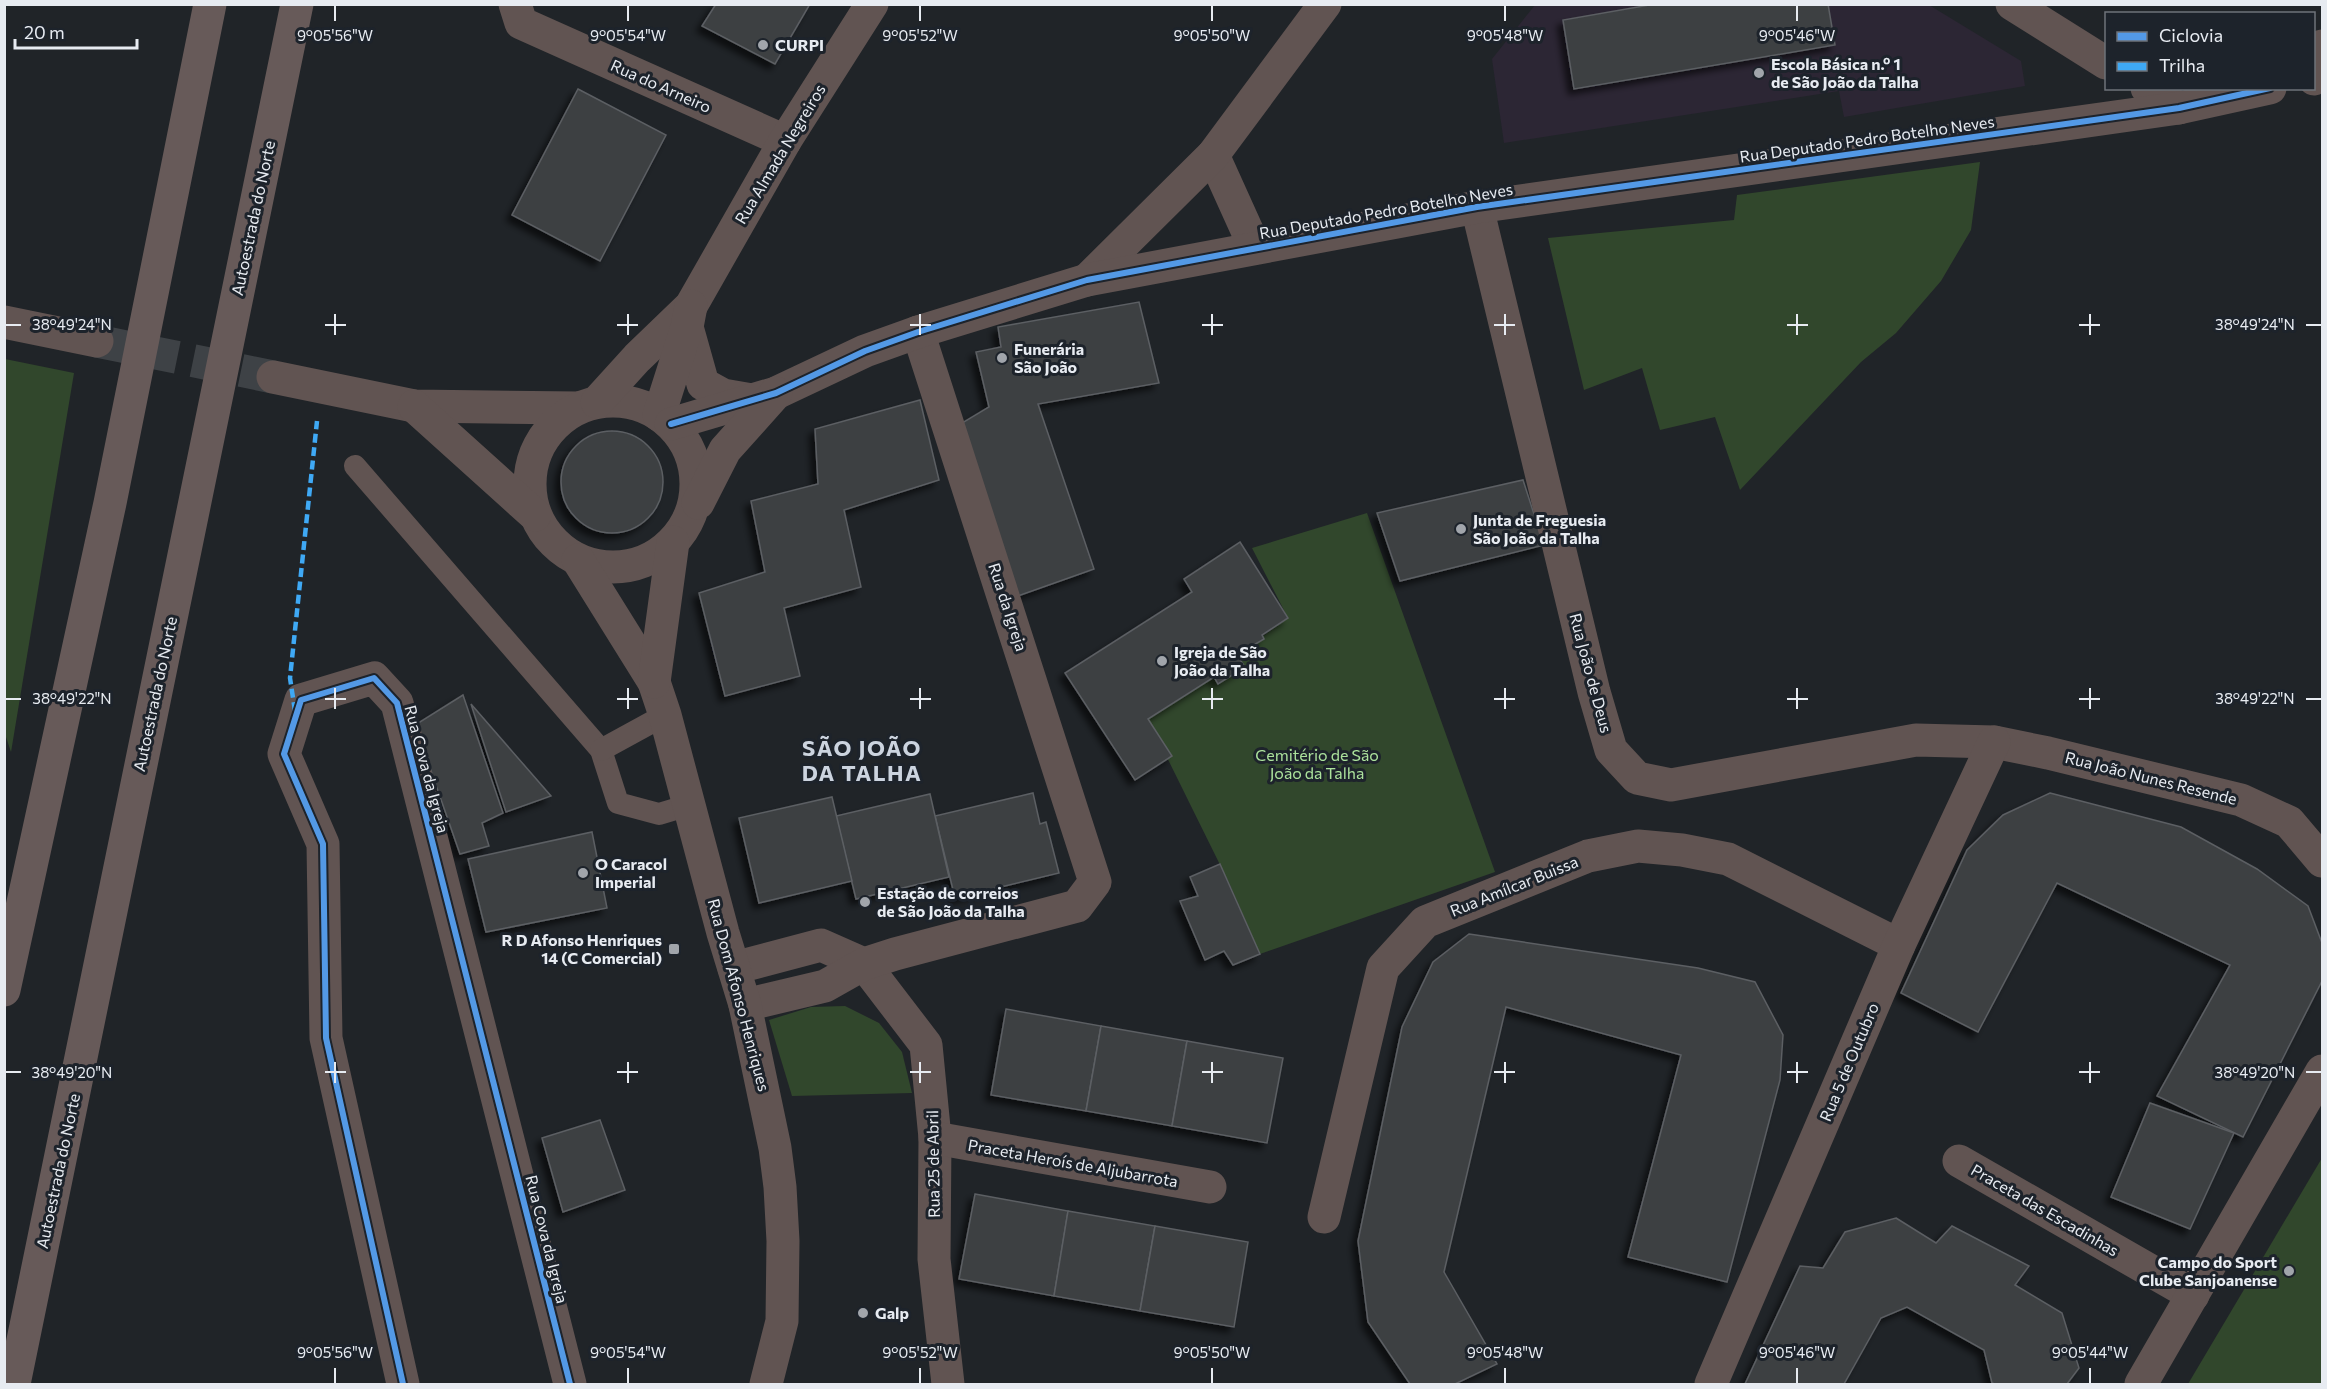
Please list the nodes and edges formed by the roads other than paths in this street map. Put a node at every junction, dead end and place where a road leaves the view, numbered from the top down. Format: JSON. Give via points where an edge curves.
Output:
{"nodes":[{"id":1,"x":210,"y":4,"type":"edge"},
{"id":2,"x":297,"y":4,"type":"edge"},
{"id":3,"x":515,"y":4,"type":"edge"},
{"id":4,"x":872,"y":4,"type":"edge"},
{"id":5,"x":1325,"y":4,"type":"edge"},
{"id":6,"x":2012,"y":4,"type":"edge"},
{"id":7,"x":2322,"y":46,"type":"edge"},
{"id":8,"x":2105,"y":62,"type":"edge"},
{"id":9,"x":2315,"y":72,"type":"edge"},
{"id":10,"x":2150,"y":90,"type":"edge"},
{"id":11,"x":2261,"y":90,"type":"edge"},
{"id":12,"x":2179,"y":108,"type":"junction"},
{"id":13,"x":785,"y":141,"type":"junction"},
{"id":14,"x":1213,"y":155,"type":"junction"},
{"id":15,"x":1477,"y":207,"type":"junction"},
{"id":16,"x":1255,"y":248,"type":"junction"},
{"id":17,"x":1087,"y":280,"type":"junction"},
{"id":18,"x":689,"y":317,"type":"junction"},
{"id":19,"x":4,"y":322,"type":"edge"},
{"id":20,"x":918,"y":332,"type":"junction"},
{"id":21,"x":97,"y":341,"type":"tunnel mouth"},
{"id":22,"x":273,"y":377,"type":"tunnel mouth"},
{"id":23,"x":764,"y":396,"type":"junction"},
{"id":24,"x":588,"y":405,"type":"junction"},
{"id":25,"x":414,"y":406,"type":"junction"},
{"id":26,"x":665,"y":419,"type":"junction"},
{"id":27,"x":355,"y":466,"type":"dead end"},
{"id":28,"x":535,"y":515,"type":"junction"},
{"id":29,"x":681,"y":531,"type":"junction"},
{"id":30,"x":578,"y":560,"type":"junction"},
{"id":31,"x":654,"y":682,"type":"junction"},
{"id":32,"x":665,"y":715,"type":"junction"},
{"id":33,"x":1994,"y":742,"type":"junction"},
{"id":34,"x":601,"y":750,"type":"junction"},
{"id":35,"x":689,"y":805,"type":"junction"},
{"id":36,"x":2322,"y":861,"type":"edge"},
{"id":37,"x":1899,"y":945,"type":"junction"},
{"id":38,"x":864,"y":964,"type":"junction"},
{"id":39,"x":6,"y":967,"type":"edge"},
{"id":40,"x":734,"y":968,"type":"junction"},
{"id":41,"x":745,"y":1005,"type":"junction"},
{"id":42,"x":2322,"y":1071,"type":"edge"},
{"id":43,"x":935,"y":1138,"type":"junction"},
{"id":44,"x":1959,"y":1161,"type":"dead end"},
{"id":45,"x":1210,"y":1188,"type":"dead end"},
{"id":46,"x":1324,"y":1217,"type":"dead end"},
{"id":47,"x":2193,"y":1295,"type":"junction"},
{"id":48,"x":14,"y":1384,"type":"edge"},
{"id":49,"x":403,"y":1384,"type":"edge"},
{"id":50,"x":570,"y":1384,"type":"edge"},
{"id":51,"x":766,"y":1384,"type":"edge"},
{"id":52,"x":948,"y":1384,"type":"edge"},
{"id":53,"x":1711,"y":1384,"type":"edge"},
{"id":54,"x":2141,"y":1384,"type":"edge"}],
"edges":[{"from":1,"to":39,"type":"highway","via":[[107,514]]},
{"from":2,"to":48,"type":"highway","name":"Autoestrada do Norte"},
{"from":3,"to":13,"type":"street","name":"Rua do Arneiro","via":[[521,23]]},
{"from":4,"to":13,"type":"street","name":"Rua Almada Negreiros"},
{"from":5,"to":14,"type":"street"},
{"from":6,"to":8,"type":"street"},
{"from":7,"to":9,"type":"street"},
{"from":10,"to":12,"type":"street"},
{"from":11,"to":12,"type":"street","name":"Rua Deputado Pedro Botelho Neves"},
{"from":12,"to":15,"type":"street","name":"Rua Deputado Pedro Botelho Neves"},
{"from":13,"to":18,"type":"street","name":"Rua Almada Negreiros"},
{"from":14,"to":16,"type":"street"},
{"from":14,"to":17,"type":"street"},
{"from":15,"to":16,"type":"street","name":"Rua Deputado Pedro Botelho Neves"},
{"from":15,"to":33,"type":"street","name":"Rua João de Deus","via":[[1594,692],[1611,750],[1637,778],[1671,784],[1916,740]]},
{"from":16,"to":17,"type":"street","name":"Rua Deputado Pedro Botelho Neves"},
{"from":17,"to":20,"type":"street","name":"Rua Deputado Pedro Botelho Neves"},
{"from":18,"to":23,"type":"street","via":[[703,384],[723,395]]},
{"from":18,"to":24,"type":"street","name":"Rua Almada Negreiros","via":[[637,358]]},
{"from":18,"to":26,"type":"street","name":"Rua Almada Negreiros"},
{"from":19,"to":21,"type":"street"},
{"from":20,"to":23,"type":"street","name":"Rua Deputado Pedro Botelho Neves"},
{"from":20,"to":38,"type":"street","name":"Rua da Igreja","via":[[1086,894]]},
{"from":22,"to":25,"type":"street"},
{"from":23,"to":26,"type":"street","name":"Rua Deputado Pedro Botelho Neves"},
{"from":23,"to":29,"type":"street","name":"Rua Deputado Pedro Botelho Neves","via":[[725,450]]},
{"from":24,"to":25,"type":"street"},
{"from":24,"to":26,"type":"street","via":[[629,403]]},
{"from":24,"to":28,"type":"street","via":[[557,422],[541,441],[531,465]]},
{"from":25,"to":28,"type":"street"},
{"from":26,"to":29,"type":"street","via":[[687,445],[695,470],[696,495]]},
{"from":27,"to":34,"type":"lane"},
{"from":28,"to":30,"type":"street","via":[[560,549]]},
{"from":29,"to":30,"type":"street","via":[[653,557],[628,566],[603,567]]},
{"from":29,"to":31,"type":"street","name":"Rua Dom Afonso Henriques"},
{"from":30,"to":31,"type":"street","name":"Rua Dom Afonso Henriques"},
{"from":31,"to":32,"type":"street","name":"Rua Dom Afonso Henriques"},
{"from":32,"to":34,"type":"lane"},
{"from":32,"to":35,"type":"street","name":"Rua Dom Afonso Henriques"},
{"from":33,"to":36,"type":"street","name":"Rua João Nunes Resende","via":[[2241,800],[2289,822]]},
{"from":33,"to":37,"type":"street","name":"Rua 5 de Outubro"},
{"from":34,"to":35,"type":"lane","via":[[618,803],[660,814]]},
{"from":35,"to":40,"type":"street","name":"Rua Dom Afonso Henriques"},
{"from":37,"to":46,"type":"street","name":"Rua Amílcar Buissa","via":[[1728,859],[1638,846],[1588,856],[1425,922],[1383,968]]},
{"from":37,"to":53,"type":"street","name":"Rua 5 de Outubro"},
{"from":38,"to":40,"type":"street","via":[[820,945]]},
{"from":38,"to":41,"type":"street","name":"Rua da Igreja","via":[[825,986]]},
{"from":38,"to":43,"type":"street","name":"Rua 25 de Abril","via":[[926,1045]]},
{"from":40,"to":41,"type":"street","name":"Rua Dom Afonso Henriques"},
{"from":41,"to":51,"type":"street","name":"Rua Dom Afonso Henriques","via":[[766,1101],[781,1198],[782,1321]]},
{"from":42,"to":47,"type":"street"},
{"from":43,"to":45,"type":"street","name":"Praceta Heroís de Aljubarrota"},
{"from":43,"to":52,"type":"street","name":"Rua 25 de Abril","via":[[934,1259]]},
{"from":44,"to":47,"type":"street","name":"Praceta das Escadinhas"},
{"from":47,"to":54,"type":"street"},
{"from":49,"to":50,"type":"street","name":"Rua Cova da Igreja","via":[[326,1038],[323,844],[284,754],[301,700],[374,678],[397,703]]}]}
